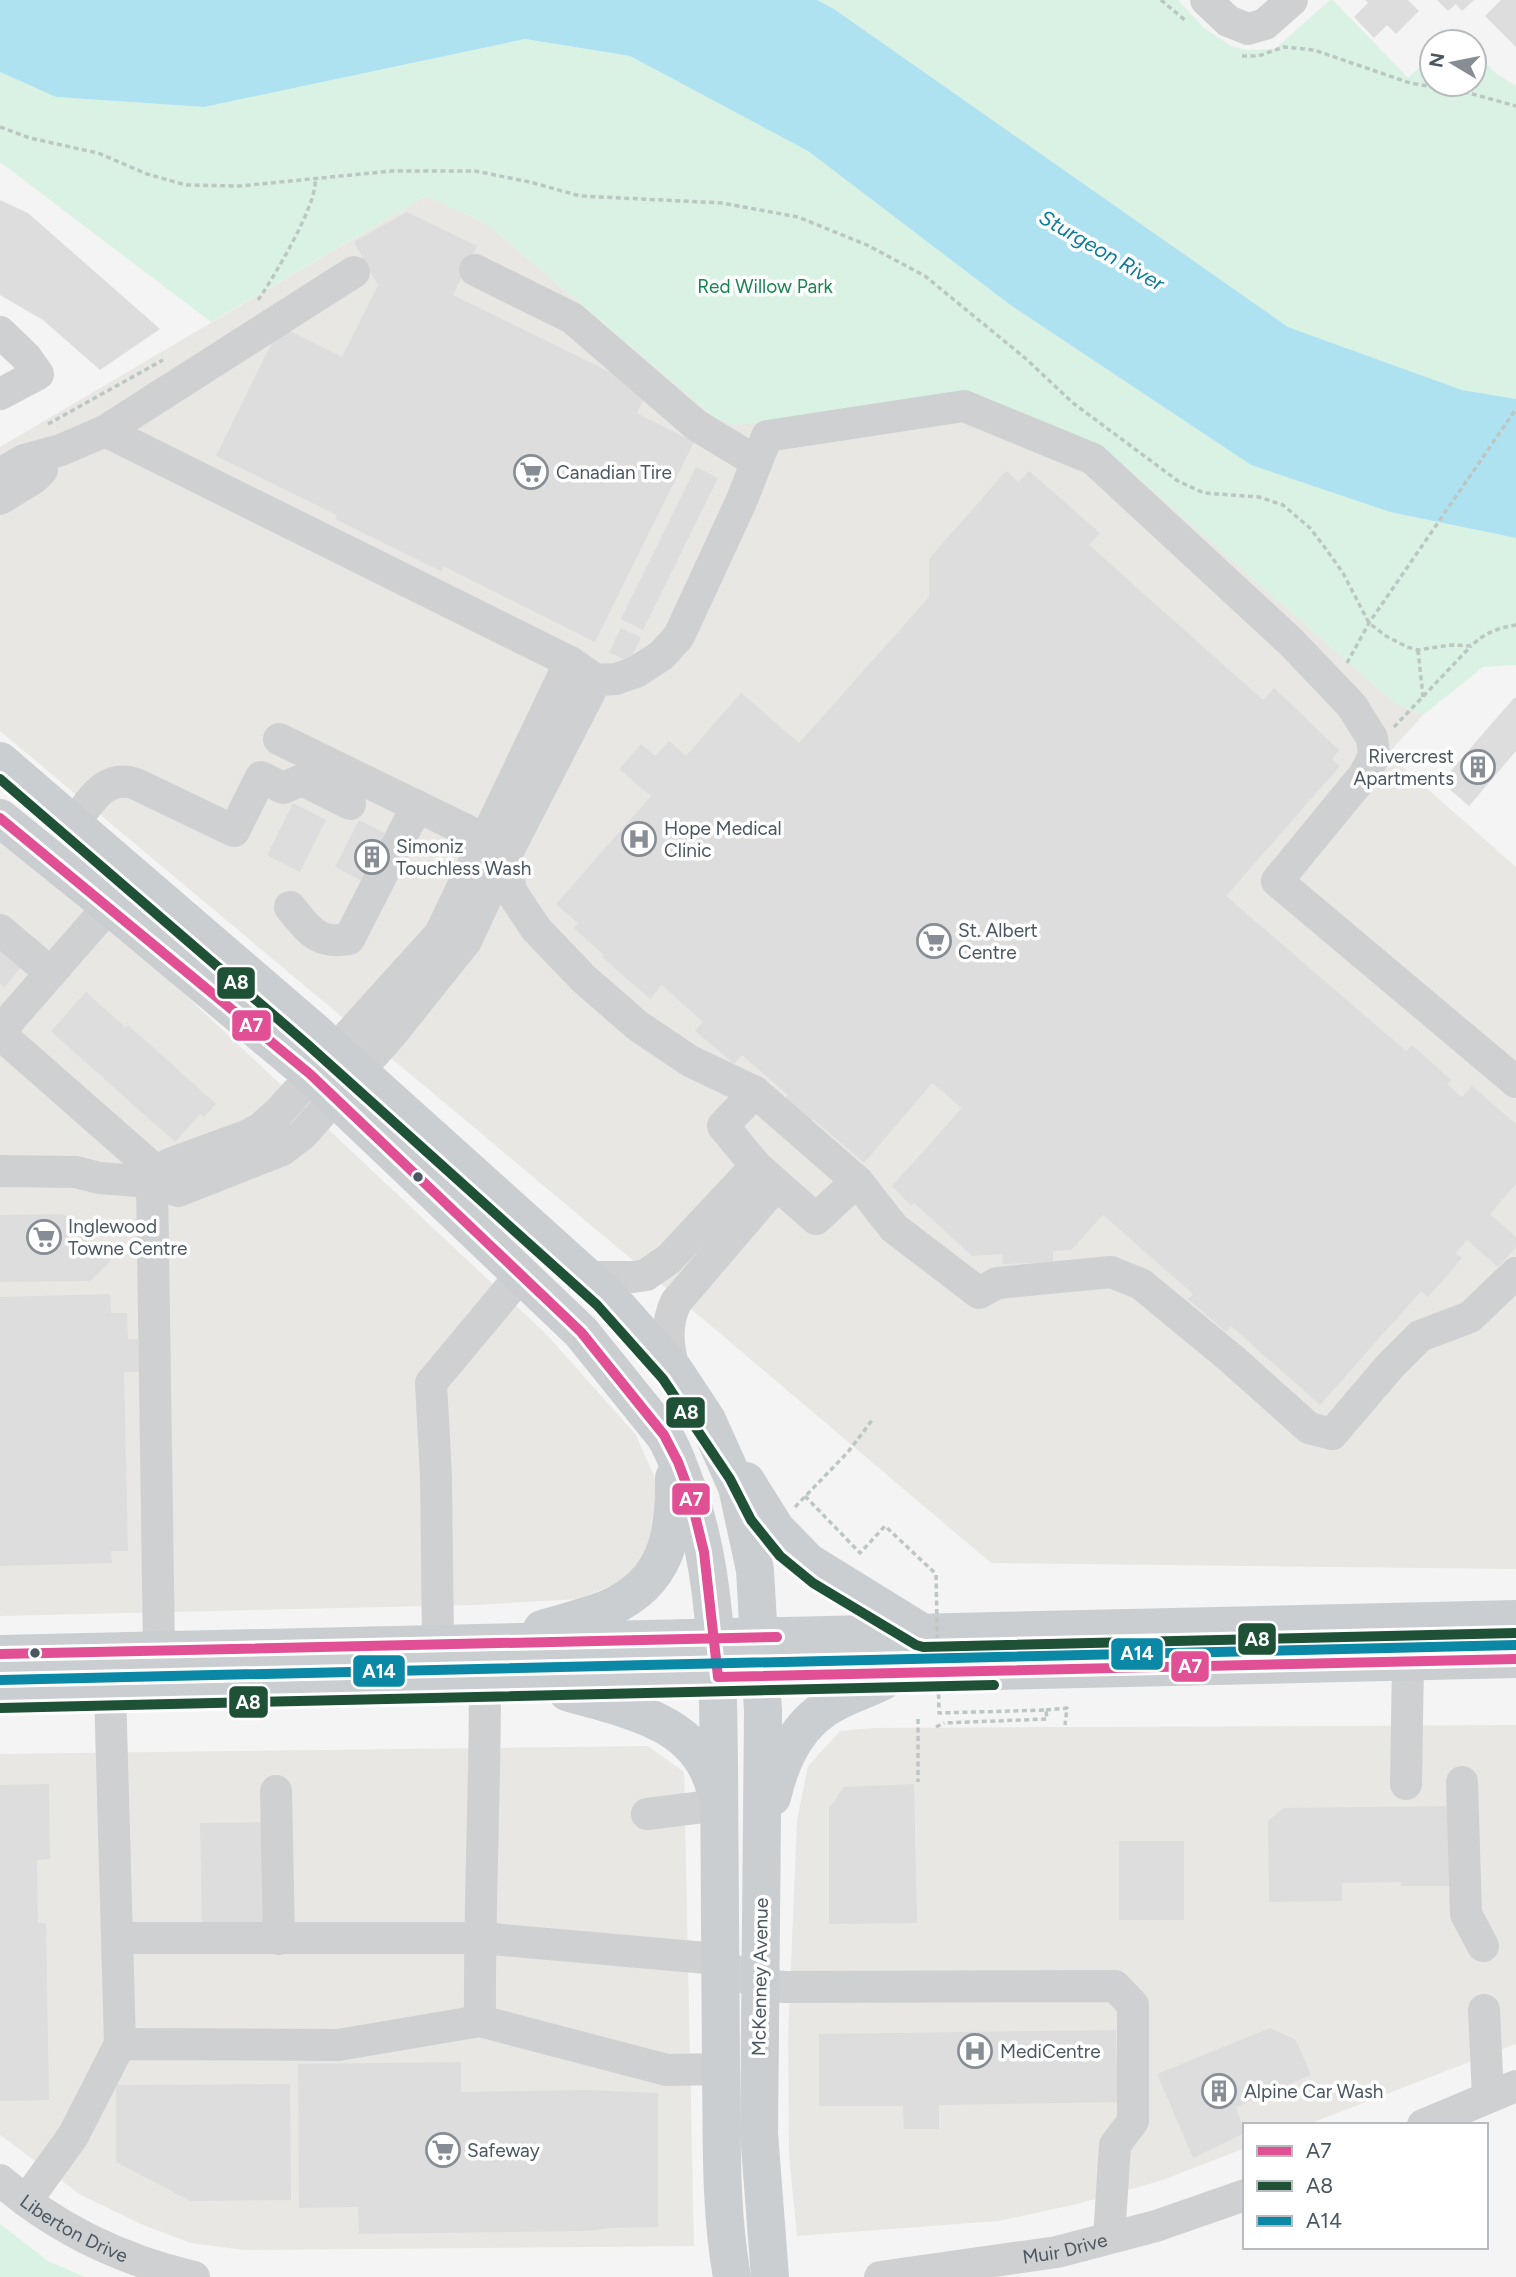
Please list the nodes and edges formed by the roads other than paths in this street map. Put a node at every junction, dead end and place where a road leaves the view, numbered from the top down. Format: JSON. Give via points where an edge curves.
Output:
{"nodes":[{"id":1,"x":1292,"y":0,"type":"edge"},
{"id":2,"x":1194,"y":15,"type":"edge"},
{"id":3,"x":475,"y":270,"type":"dead end"},
{"id":4,"x":355,"y":272,"type":"dead end"},
{"id":5,"x":0,"y":332,"type":"edge"},
{"id":6,"x":0,"y":394,"type":"edge"},
{"id":7,"x":105,"y":431,"type":"junction"},
{"id":8,"x":757,"y":462,"type":"junction"},
{"id":9,"x":7,"y":474,"type":"edge"},
{"id":10,"x":570,"y":662,"type":"junction"},
{"id":11,"x":596,"y":680,"type":"junction"},
{"id":12,"x":279,"y":739,"type":"dead end"},
{"id":13,"x":0,"y":761,"type":"edge"},
{"id":14,"x":350,"y":804,"type":"dead end"},
{"id":15,"x":417,"y":806,"type":"junction"},
{"id":16,"x":0,"y":818,"type":"edge"},
{"id":17,"x":74,"y":823,"type":"junction"},
{"id":18,"x":493,"y":851,"type":"junction"},
{"id":19,"x":109,"y":906,"type":"junction"},
{"id":20,"x":290,"y":907,"type":"dead end"},
{"id":21,"x":0,"y":930,"type":"edge"},
{"id":22,"x":51,"y":973,"type":"junction"},
{"id":23,"x":0,"y":1033,"type":"edge"},
{"id":24,"x":334,"y":1073,"type":"junction"},
{"id":25,"x":1516,"y":1082,"type":"edge"},
{"id":26,"x":755,"y":1092,"type":"junction"},
{"id":27,"x":0,"y":1171,"type":"edge"},
{"id":28,"x":766,"y":1176,"type":"junction"},
{"id":29,"x":857,"y":1181,"type":"junction"},
{"id":30,"x":152,"y":1182,"type":"junction"},
{"id":31,"x":1516,"y":1273,"type":"edge"},
{"id":32,"x":521,"y":1275,"type":"junction"},
{"id":33,"x":587,"y":1277,"type":"junction"},
{"id":34,"x":674,"y":1370,"type":"junction"},
{"id":35,"x":707,"y":1420,"type":"junction"},
{"id":36,"x":674,"y":1451,"type":"junction"},
{"id":37,"x":1516,"y":1619,"type":"edge"},
{"id":38,"x":923,"y":1633,"type":"junction"},
{"id":39,"x":758,"y":1637,"type":"junction"},
{"id":40,"x":714,"y":1638,"type":"junction"},
{"id":41,"x":499,"y":1643,"type":"junction"},
{"id":42,"x":438,"y":1644,"type":"junction"},
{"id":43,"x":159,"y":1650,"type":"junction"},
{"id":44,"x":0,"y":1654,"type":"edge"},
{"id":45,"x":1516,"y":1659,"type":"edge"},
{"id":46,"x":1408,"y":1661,"type":"junction"},
{"id":47,"x":897,"y":1673,"type":"junction"},
{"id":48,"x":718,"y":1677,"type":"junction"},
{"id":49,"x":762,"y":1677,"type":"junction"},
{"id":50,"x":485,"y":1683,"type":"junction"},
{"id":51,"x":538,"y":1683,"type":"junction"},
{"id":52,"x":110,"y":1691,"type":"junction"},
{"id":53,"x":0,"y":1695,"type":"edge"},
{"id":54,"x":1462,"y":1782,"type":"dead end"},
{"id":55,"x":1406,"y":1784,"type":"dead end"},
{"id":56,"x":276,"y":1791,"type":"dead end"},
{"id":57,"x":719,"y":1805,"type":"junction"},
{"id":58,"x":647,"y":1815,"type":"dead end"},
{"id":59,"x":761,"y":1845,"type":"junction"},
{"id":60,"x":118,"y":1938,"type":"junction"},
{"id":61,"x":480,"y":1938,"type":"junction"},
{"id":62,"x":279,"y":1940,"type":"junction"},
{"id":63,"x":1483,"y":1946,"type":"dead end"},
{"id":64,"x":718,"y":1959,"type":"junction"},
{"id":65,"x":760,"y":1985,"type":"junction"},
{"id":66,"x":1484,"y":2010,"type":"dead end"},
{"id":67,"x":480,"y":2021,"type":"junction"},
{"id":68,"x":120,"y":2044,"type":"junction"},
{"id":69,"x":721,"y":2069,"type":"junction"},
{"id":70,"x":1502,"y":2092,"type":"edge"},
{"id":71,"x":1428,"y":2123,"type":"edge"},
{"id":72,"x":0,"y":2180,"type":"edge"},
{"id":73,"x":1243,"y":2196,"type":"edge"},
{"id":74,"x":26,"y":2201,"type":"junction"},
{"id":75,"x":1109,"y":2238,"type":"junction"},
{"id":76,"x":194,"y":2277,"type":"edge"},
{"id":77,"x":732,"y":2277,"type":"edge"},
{"id":78,"x":770,"y":2277,"type":"edge"},
{"id":79,"x":880,"y":2277,"type":"edge"}],
"edges":[{"from":1,"to":2,"type":"street","via":[[1265,23],[1248,29]]},
{"from":3,"to":8,"type":"street","via":[[572,317],[696,425]]},
{"from":4,"to":7,"type":"street"},
{"from":5,"to":6,"type":"street","via":[[38,374]]},
{"from":7,"to":9,"type":"street","via":[[53,438],[34,478]]},
{"from":7,"to":10,"type":"street"},
{"from":8,"to":11,"type":"street","via":[[679,636],[662,655],[636,672]]},
{"from":8,"to":25,"type":"street","via":[[766,436],[964,406],[1093,459],[1291,642],[1352,706],[1372,738],[1374,756],[1364,775],[1277,881]]},
{"from":10,"to":11,"type":"street"},
{"from":10,"to":18,"type":"street"},
{"from":11,"to":18,"type":"street"},
{"from":12,"to":15,"type":"street"},
{"from":13,"to":17,"type":"main road"},
{"from":14,"to":17,"type":"street","via":[[302,780],[283,788],[261,777],[234,831],[136,783],[120,780],[108,784]]},
{"from":15,"to":18,"type":"street","via":[[470,832]]},
{"from":15,"to":20,"type":"street","via":[[349,939],[334,942],[311,933]]},
{"from":16,"to":19,"type":"main road"},
{"from":17,"to":24,"type":"main road"},
{"from":18,"to":24,"type":"street","via":[[440,934]]},
{"from":18,"to":26,"type":"street","via":[[512,893],[536,929],[584,979],[638,1026],[680,1054]]},
{"from":19,"to":22,"type":"street"},
{"from":19,"to":24,"type":"main road"},
{"from":21,"to":22,"type":"street"},
{"from":22,"to":23,"type":"street"},
{"from":23,"to":30,"type":"street","via":[[148,1164]]},
{"from":24,"to":30,"type":"street","via":[[261,1128],[169,1164]]},
{"from":24,"to":32,"type":"main road","name":"McKenney Avenue"},
{"from":24,"to":33,"type":"main road"},
{"from":26,"to":28,"type":"street","via":[[723,1126]]},
{"from":26,"to":29,"type":"street"},
{"from":27,"to":30,"type":"street","via":[[76,1172]]},
{"from":28,"to":29,"type":"street","via":[[816,1219]]},
{"from":28,"to":33,"type":"street","via":[[646,1275]]},
{"from":28,"to":34,"type":"street","via":[[676,1302],[668,1333]]},
{"from":29,"to":31,"type":"street","via":[[894,1228],[979,1293],[997,1283],[1111,1272],[1141,1284],[1309,1428],[1332,1434],[1420,1336],[1470,1317]]},
{"from":30,"to":43,"type":"street"},
{"from":32,"to":36,"type":"main road","name":"McKenney Avenue","via":[[580,1332]]},
{"from":32,"to":42,"type":"street","via":[[431,1383]]},
{"from":33,"to":34,"type":"main road"},
{"from":34,"to":35,"type":"main road"},
{"from":35,"to":38,"type":"main road","via":[[763,1512],[790,1546],[821,1572]]},
{"from":35,"to":39,"type":"main road","name":"McKenney Avenue","via":[[737,1487],[755,1570]]},
{"from":36,"to":40,"type":"main road","name":"McKenney Avenue","via":[[699,1524]]},
{"from":36,"to":41,"type":"main road","via":[[673,1527],[650,1576],[607,1608]]},
{"from":37,"to":38,"type":"main road"},
{"from":38,"to":39,"type":"main road"},
{"from":39,"to":40,"type":"main road"},
{"from":39,"to":49,"type":"main road","name":"McKenney Avenue"},
{"from":40,"to":41,"type":"main road"},
{"from":40,"to":48,"type":"main road","name":"McKenney Avenue"},
{"from":41,"to":42,"type":"main road"},
{"from":42,"to":43,"type":"main road"},
{"from":43,"to":44,"type":"main road"},
{"from":45,"to":46,"type":"main road"},
{"from":46,"to":47,"type":"main road"},
{"from":46,"to":55,"type":"street"},
{"from":47,"to":49,"type":"main road"},
{"from":47,"to":59,"type":"main road","via":[[834,1703],[807,1722],[784,1757]]},
{"from":48,"to":49,"type":"main road"},
{"from":48,"to":51,"type":"main road"},
{"from":48,"to":57,"type":"main road","name":"McKenney Avenue"},
{"from":49,"to":59,"type":"main road","name":"McKenney Avenue"},
{"from":50,"to":51,"type":"main road"},
{"from":50,"to":52,"type":"main road"},
{"from":50,"to":61,"type":"street"},
{"from":51,"to":57,"type":"main road","via":[[648,1717],[680,1733],[709,1767]]},
{"from":52,"to":53,"type":"main road"},
{"from":52,"to":60,"type":"street"},
{"from":54,"to":63,"type":"street","via":[[1466,1914]]},
{"from":56,"to":62,"type":"street","via":[[289,1881]]},
{"from":57,"to":58,"type":"street"},
{"from":57,"to":64,"type":"main road","name":"McKenney Avenue"},
{"from":59,"to":65,"type":"main road","name":"McKenney Avenue"},
{"from":60,"to":62,"type":"street"},
{"from":60,"to":68,"type":"street"},
{"from":61,"to":62,"type":"street"},
{"from":61,"to":64,"type":"street"},
{"from":61,"to":67,"type":"street"},
{"from":64,"to":65,"type":"street"},
{"from":64,"to":69,"type":"main road","name":"McKenney Avenue"},
{"from":65,"to":75,"type":"street","via":[[1115,1986],[1133,2005],[1133,2121],[1115,2145]]},
{"from":65,"to":78,"type":"main road","name":"McKenney Avenue","via":[[759,2133]]},
{"from":66,"to":70,"type":"street"},
{"from":67,"to":68,"type":"street","via":[[338,2045]]},
{"from":67,"to":69,"type":"street","via":[[667,2070]]},
{"from":68,"to":74,"type":"street","via":[[73,2136]]},
{"from":69,"to":77,"type":"main road","name":"McKenney Avenue","via":[[724,2199]]},
{"from":70,"to":71,"type":"street"},
{"from":72,"to":74,"type":"street","name":"Liberton Drive"},
{"from":73,"to":75,"type":"street","name":"Muir Drive"},
{"from":74,"to":76,"type":"street","name":"Liberton Drive","via":[[113,2252]]},
{"from":75,"to":79,"type":"street","name":"Muir Drive","via":[[1057,2252]]}]}
